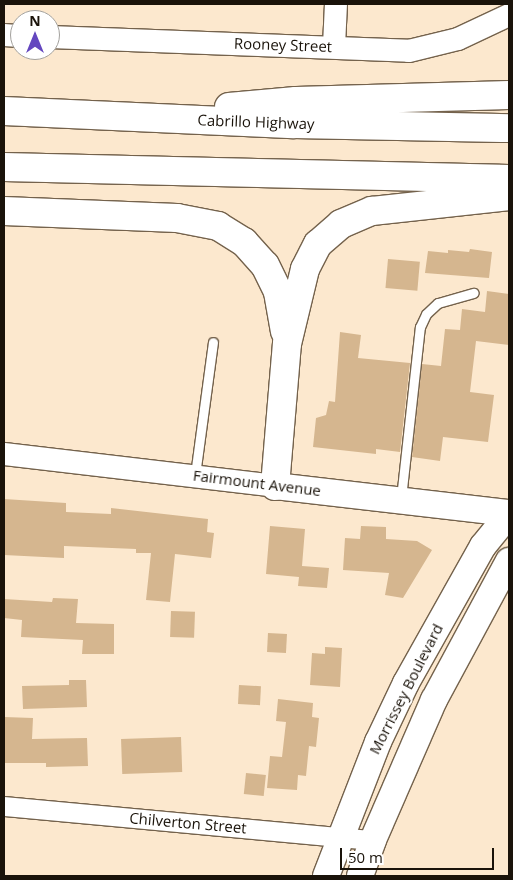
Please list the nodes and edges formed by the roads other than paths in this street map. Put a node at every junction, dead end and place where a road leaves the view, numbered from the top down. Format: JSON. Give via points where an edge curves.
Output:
{"nodes":[{"id":1,"x":336,"y":4,"type":"edge"},
{"id":2,"x":509,"y":15,"type":"edge"},
{"id":3,"x":60,"y":37,"type":"edge"},
{"id":4,"x":334,"y":46,"type":"junction"},
{"id":5,"x":509,"y":90,"type":"edge"},
{"id":6,"x":509,"y":95,"type":"edge"},
{"id":7,"x":456,"y":96,"type":"junction"},
{"id":8,"x":4,"y":111,"type":"edge"},
{"id":9,"x":138,"y":116,"type":"junction"},
{"id":10,"x":509,"y":128,"type":"edge"},
{"id":11,"x":4,"y":167,"type":"edge"},
{"id":12,"x":509,"y":179,"type":"edge"},
{"id":13,"x":509,"y":196,"type":"edge"},
{"id":14,"x":4,"y":211,"type":"edge"},
{"id":15,"x":474,"y":293,"type":"dead end"},
{"id":16,"x":213,"y":342,"type":"dead end"},
{"id":17,"x":288,"y":344,"type":"junction"},
{"id":18,"x":4,"y":454,"type":"edge"},
{"id":19,"x":195,"y":476,"type":"junction"},
{"id":20,"x":275,"y":486,"type":"junction"},
{"id":21,"x":401,"y":501,"type":"junction"},
{"id":22,"x":509,"y":514,"type":"edge"},
{"id":23,"x":509,"y":561,"type":"edge"},
{"id":24,"x":4,"y":806,"type":"edge"},
{"id":25,"x":342,"y":837,"type":"junction"},
{"id":26,"x":373,"y":840,"type":"junction"},
{"id":27,"x":326,"y":876,"type":"edge"},
{"id":28,"x":360,"y":876,"type":"edge"}],
"edges":[{"from":1,"to":4,"type":"street"},
{"from":2,"to":4,"type":"street","name":"Rooney Street","via":[[452,41],[409,51]]},
{"from":3,"to":4,"type":"street","name":"Rooney Street"},
{"from":5,"to":7,"type":"highway"},
{"from":6,"to":7,"type":"highway"},
{"from":7,"to":9,"type":"highway","via":[[288,102]]},
{"from":8,"to":9,"type":"highway","name":"Cabrillo Highway"},
{"from":9,"to":10,"type":"highway","name":"Cabrillo Highway"},
{"from":11,"to":12,"type":"highway"},
{"from":13,"to":17,"type":"highway","via":[[387,209],[355,216],[328,232],[310,257]]},
{"from":14,"to":17,"type":"highway","via":[[177,218],[218,226],[250,248],[273,278]]},
{"from":15,"to":21,"type":"lane","via":[[438,303],[426,314],[420,327]]},
{"from":16,"to":19,"type":"lane"},
{"from":17,"to":20,"type":"highway"},
{"from":18,"to":19,"type":"street","name":"Fairmount Avenue"},
{"from":19,"to":20,"type":"street","name":"Fairmount Avenue"},
{"from":20,"to":21,"type":"main road","name":"Fairmount Avenue"},
{"from":21,"to":22,"type":"main road","name":"Fairmount Avenue"},
{"from":22,"to":25,"type":"main road","name":"Morrissey Boulevard","via":[[483,546],[406,683],[378,742]]},
{"from":23,"to":26,"type":"main road","name":"Morrissey Boulevard","via":[[434,700]]},
{"from":24,"to":25,"type":"street","name":"Chilverton Street"},
{"from":25,"to":26,"type":"street","name":"Chilverton Street"},
{"from":25,"to":27,"type":"main road","name":"Morrissey Boulevard"},
{"from":26,"to":28,"type":"main road","name":"Morrissey Boulevard"}]}
